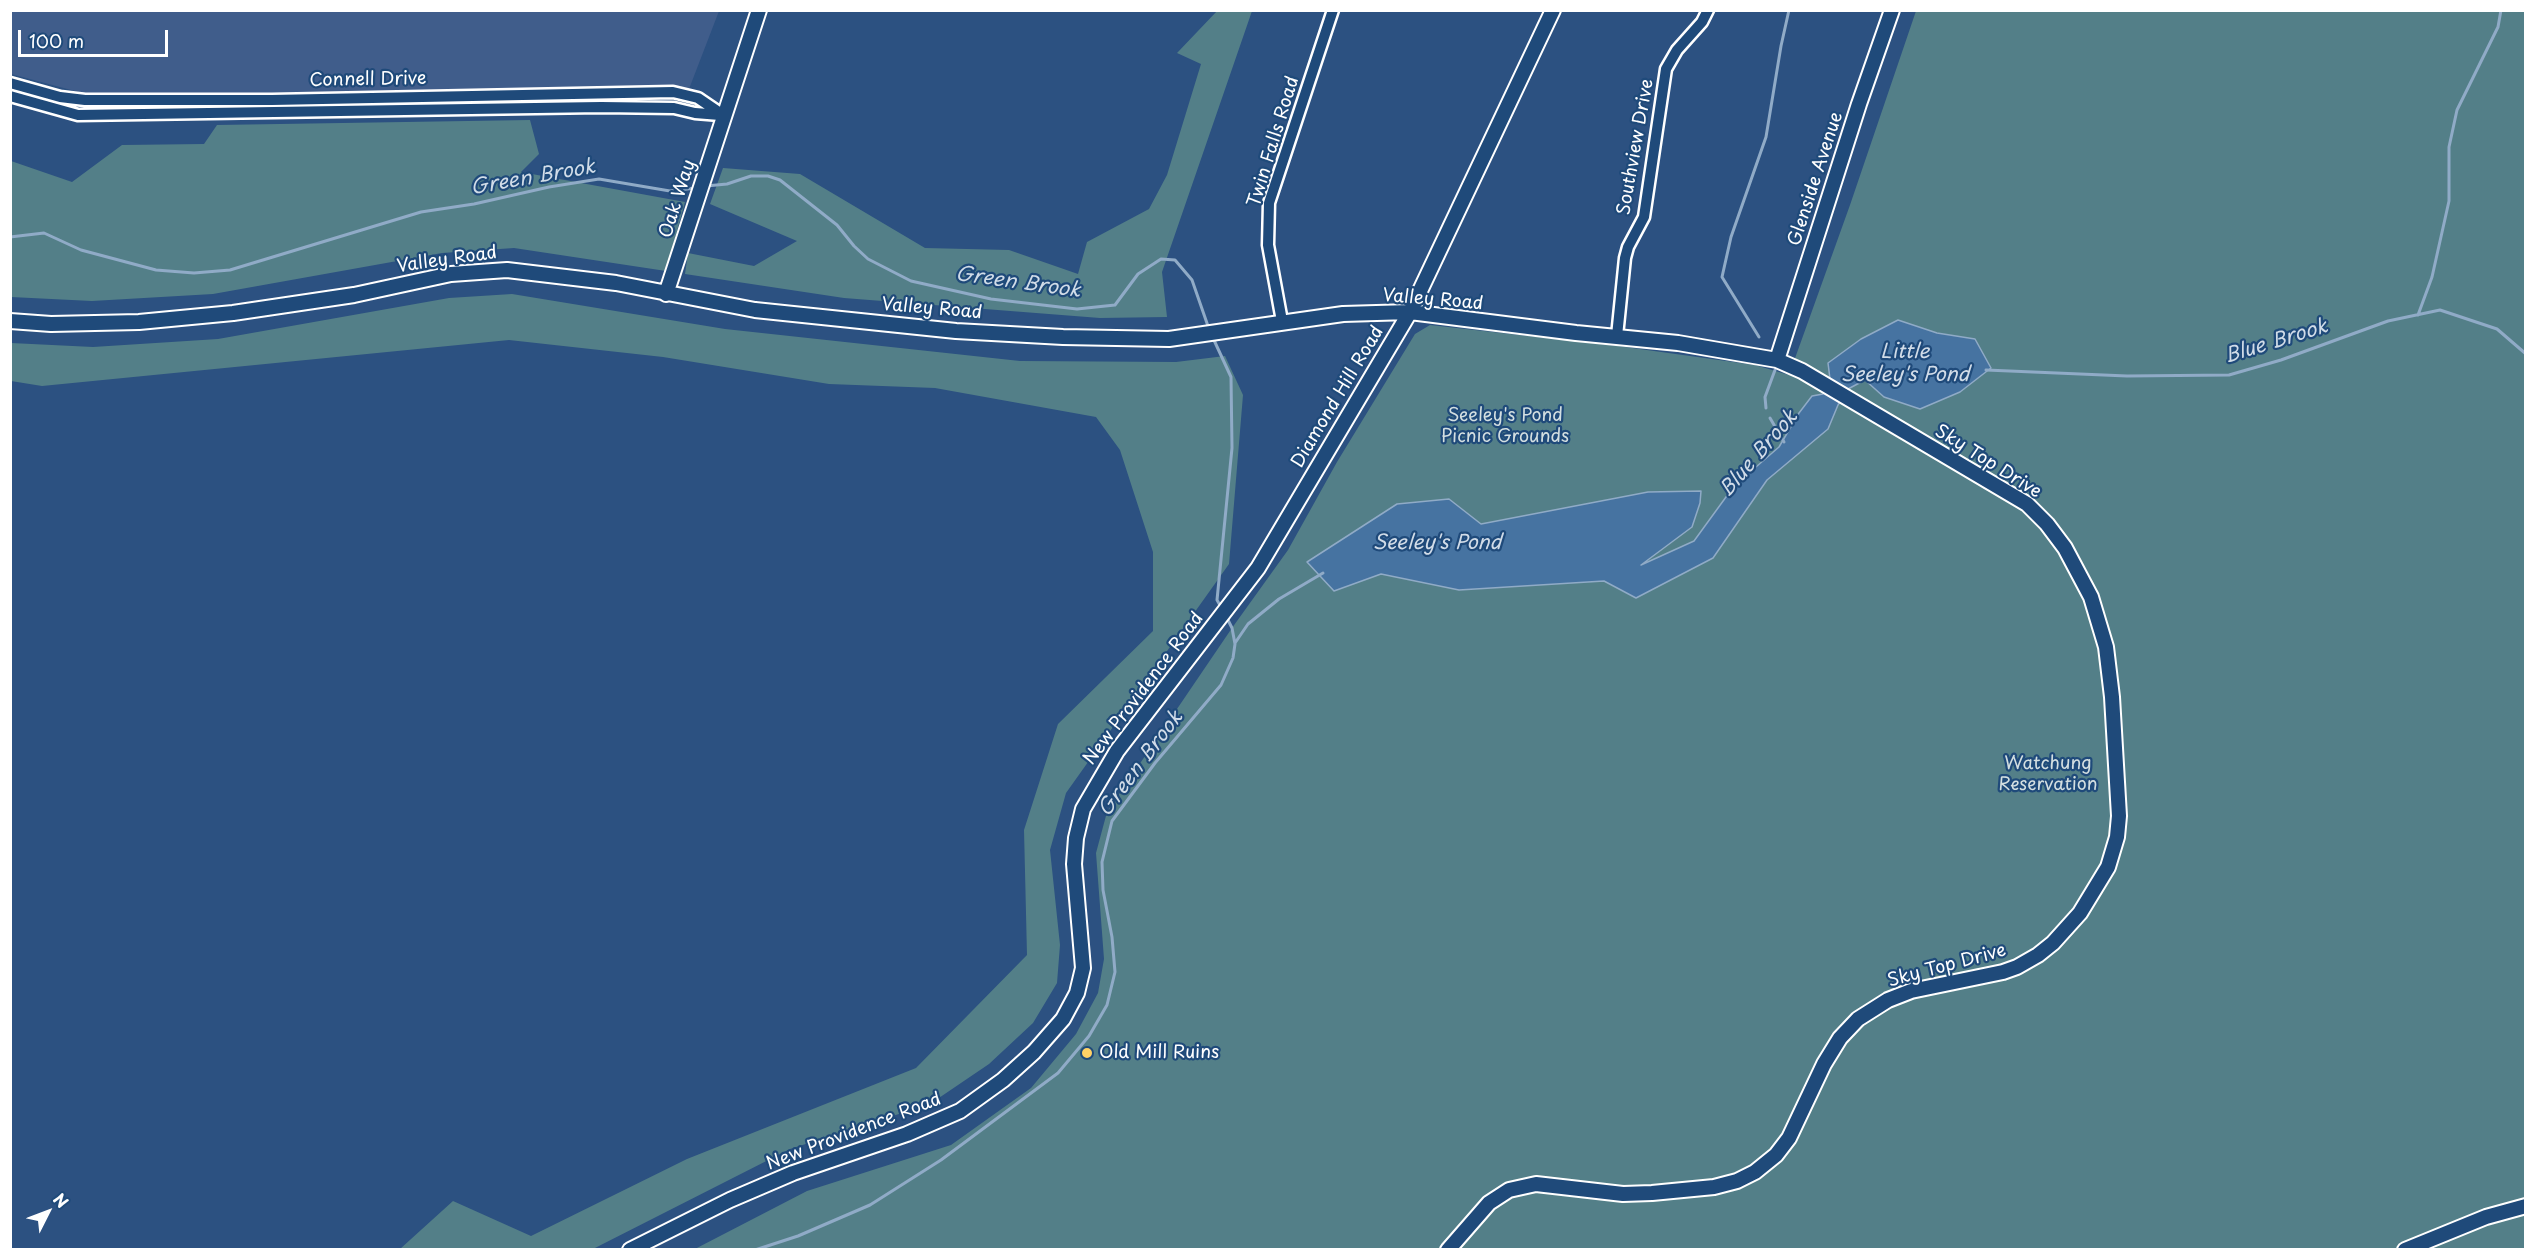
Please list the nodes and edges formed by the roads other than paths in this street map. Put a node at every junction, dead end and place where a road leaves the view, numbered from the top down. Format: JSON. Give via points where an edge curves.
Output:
{"nodes":[{"id":1,"x":759,"y":10,"type":"edge"},
{"id":2,"x":1333,"y":10,"type":"edge"},
{"id":3,"x":1552,"y":10,"type":"edge"},
{"id":4,"x":1708,"y":10,"type":"edge"},
{"id":5,"x":1892,"y":10,"type":"edge"},
{"id":6,"x":10,"y":83,"type":"edge"},
{"id":7,"x":10,"y":96,"type":"edge"},
{"id":8,"x":723,"y":116,"type":"junction"},
{"id":9,"x":666,"y":294,"type":"junction"},
{"id":10,"x":1410,"y":312,"type":"junction"},
{"id":11,"x":10,"y":321,"type":"edge"},
{"id":12,"x":1282,"y":321,"type":"junction"},
{"id":13,"x":1617,"y":336,"type":"junction"},
{"id":14,"x":1777,"y":360,"type":"junction"},
{"id":15,"x":1844,"y":396,"type":"joint"},
{"id":16,"x":1234,"y":600,"type":"joint"},
{"id":17,"x":2526,"y":1206,"type":"edge"},
{"id":18,"x":630,"y":1250,"type":"edge"},
{"id":19,"x":1448,"y":1250,"type":"edge"},
{"id":20,"x":2405,"y":1250,"type":"edge"}],
"edges":[{"from":1,"to":8,"type":"main road"},
{"from":2,"to":12,"type":"street","name":"Twin Falls Road","via":[[1269,203],[1268,245]]},
{"from":3,"to":10,"type":"main road","name":"Diamond Hill Road"},
{"from":4,"to":13,"type":"street","name":"Southview Drive","via":[[1666,69],[1644,217],[1625,258]]},
{"from":5,"to":14,"type":"main road","name":"Glenside Avenue"},
{"from":6,"to":8,"type":"street","name":"Connell Drive","via":[[85,100],[673,92],[698,98]]},
{"from":7,"to":8,"type":"street","name":"Connell Drive","via":[[78,115],[622,107],[674,108]]},
{"from":8,"to":9,"type":"main road","name":"Oak Way"},
{"from":9,"to":11,"type":"main road","name":"Valley Road","via":[[530,271],[485,270],[233,313],[139,322]]},
{"from":9,"to":12,"type":"main road","name":"Valley Road","via":[[755,310],[956,331],[1063,337],[1169,339]]},
{"from":10,"to":12,"type":"main road","name":"Valley Road"},
{"from":10,"to":13,"type":"main road","name":"Valley Road"},
{"from":10,"to":16,"type":"main road","name":"Diamond Hill Road","via":[[1272,546]]},
{"from":13,"to":14,"type":"main road","name":"Valley Road"},
{"from":14,"to":15,"type":"main road","name":"Valley Road"},
{"from":15,"to":19,"type":"main road","name":"Sky Top Drive","via":[[2027,504],[2047,524],[2078,570],[2106,647],[2112,696],[2119,816],[2108,867],[2073,921],[2038,955],[2003,972],[1911,991],[1858,1019],[1824,1064],[1789,1138],[1755,1172],[1714,1187],[1652,1193],[1623,1194],[1536,1184],[1509,1190],[1489,1203]]},
{"from":16,"to":18,"type":"main road","name":"New Providence Road","via":[[1117,751],[1083,808],[1074,864],[1083,968],[1072,1005],[1044,1041],[1003,1080],[953,1114],[782,1177]]},
{"from":17,"to":20,"type":"main road","via":[[2486,1217]]}]}
